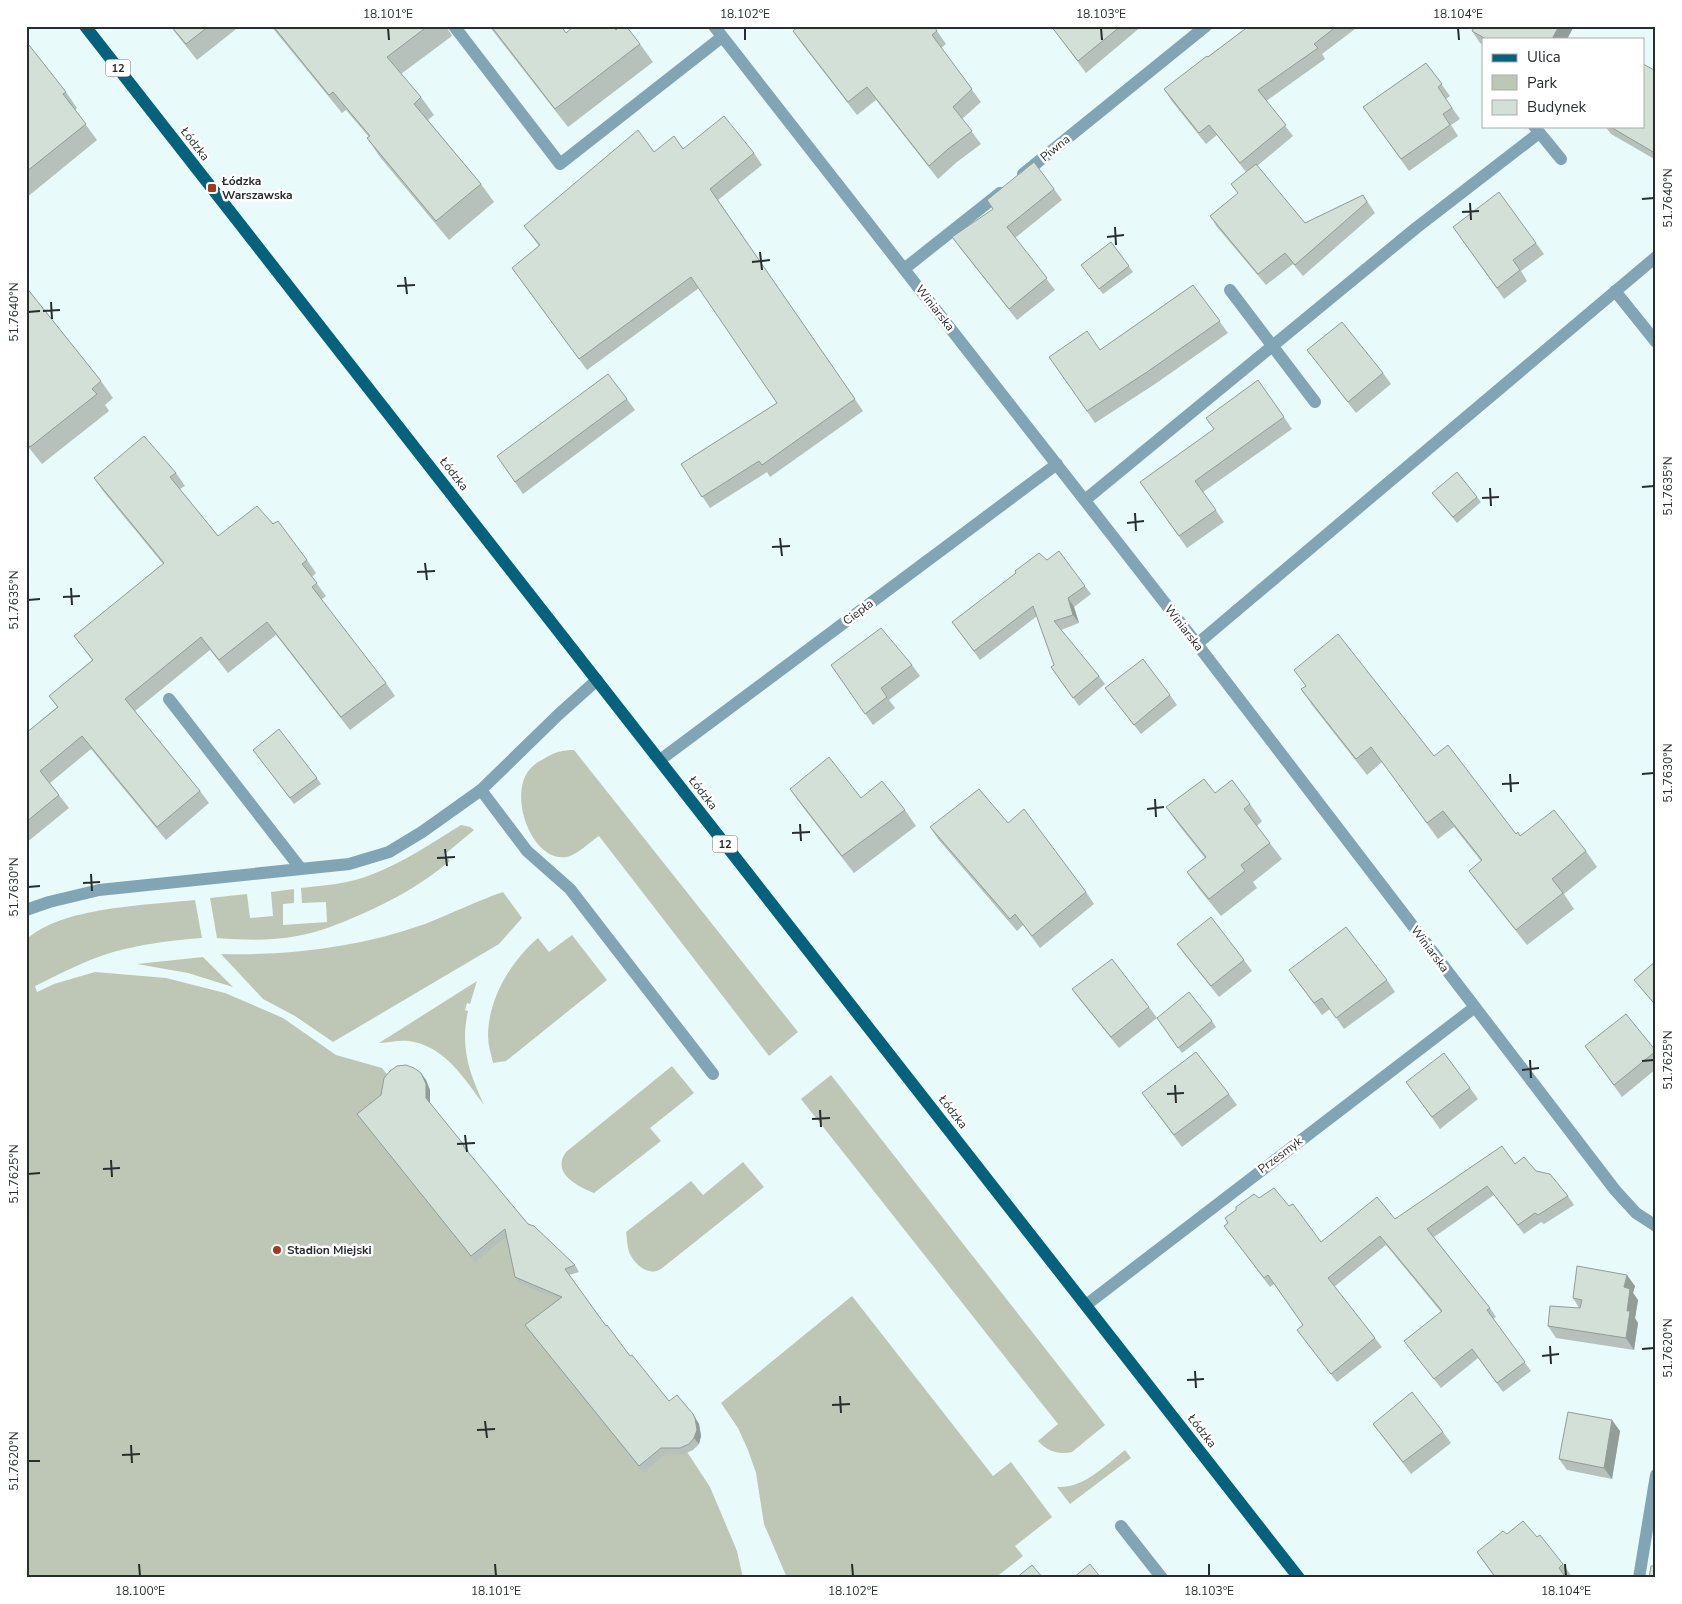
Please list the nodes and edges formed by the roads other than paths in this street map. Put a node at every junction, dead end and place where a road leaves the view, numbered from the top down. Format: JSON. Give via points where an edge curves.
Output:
{"nodes":[{"id":1,"x":85,"y":26,"type":"edge"},
{"id":2,"x":454,"y":26,"type":"edge"},
{"id":3,"x":714,"y":26,"type":"edge"},
{"id":4,"x":1206,"y":26,"type":"edge"},
{"id":5,"x":722,"y":37,"type":"junction"},
{"id":6,"x":1536,"y":130,"type":"edge"},
{"id":7,"x":1561,"y":159,"type":"dead end"},
{"id":8,"x":1656,"y":257,"type":"edge"},
{"id":9,"x":904,"y":269,"type":"junction"},
{"id":10,"x":1230,"y":290,"type":"dead end"},
{"id":11,"x":1615,"y":291,"type":"junction"},
{"id":12,"x":1656,"y":342,"type":"edge"},
{"id":13,"x":1273,"y":346,"type":"junction"},
{"id":14,"x":1315,"y":402,"type":"dead end"},
{"id":15,"x":1057,"y":464,"type":"junction"},
{"id":16,"x":1085,"y":500,"type":"junction"},
{"id":17,"x":1197,"y":644,"type":"junction"},
{"id":18,"x":597,"y":680,"type":"junction"},
{"id":19,"x":169,"y":699,"type":"dead end"},
{"id":20,"x":660,"y":760,"type":"junction"},
{"id":21,"x":480,"y":790,"type":"junction"},
{"id":22,"x":301,"y":870,"type":"junction"},
{"id":23,"x":26,"y":910,"type":"edge"},
{"id":24,"x":1475,"y":1007,"type":"junction"},
{"id":25,"x":713,"y":1074,"type":"dead end"},
{"id":26,"x":1656,"y":1226,"type":"edge"},
{"id":27,"x":1086,"y":1305,"type":"junction"},
{"id":28,"x":1656,"y":1475,"type":"edge"},
{"id":29,"x":1121,"y":1526,"type":"dead end"},
{"id":30,"x":1162,"y":1578,"type":"edge"},
{"id":31,"x":1299,"y":1578,"type":"edge"},
{"id":32,"x":1639,"y":1578,"type":"edge"}],
"edges":[{"from":1,"to":18,"type":"main road","name":"Łódzka","number":"12"},
{"from":2,"to":5,"type":"street","via":[[560,164]]},
{"from":3,"to":5,"type":"street","name":"Winiarska"},
{"from":4,"to":9,"type":"street","name":"Piwna"},
{"from":5,"to":9,"type":"street","name":"Winiarska"},
{"from":6,"to":7,"type":"street"},
{"from":6,"to":13,"type":"street"},
{"from":8,"to":11,"type":"street"},
{"from":9,"to":15,"type":"street","name":"Winiarska"},
{"from":10,"to":13,"type":"street"},
{"from":11,"to":12,"type":"street"},
{"from":11,"to":17,"type":"street"},
{"from":13,"to":14,"type":"street"},
{"from":13,"to":16,"type":"street"},
{"from":15,"to":16,"type":"street","name":"Winiarska"},
{"from":15,"to":20,"type":"street","name":"Ciepła"},
{"from":16,"to":17,"type":"street","name":"Winiarska"},
{"from":17,"to":24,"type":"street","name":"Winiarska"},
{"from":18,"to":20,"type":"main road","name":"Łódzka","number":"12"},
{"from":18,"to":21,"type":"street"},
{"from":19,"to":22,"type":"street"},
{"from":20,"to":27,"type":"main road","name":"Łódzka","number":"12"},
{"from":21,"to":22,"type":"street","via":[[389,852],[349,864]]},
{"from":21,"to":25,"type":"street","via":[[527,851],[570,889]]},
{"from":22,"to":23,"type":"street","via":[[99,890]]},
{"from":24,"to":26,"type":"street","name":"Winiarska","via":[[1614,1190],[1636,1213]]},
{"from":24,"to":27,"type":"street","name":"Przesmyk"},
{"from":27,"to":31,"type":"main road","name":"Łódzka","number":"12"},
{"from":28,"to":32,"type":"street"},
{"from":29,"to":30,"type":"street"}]}
